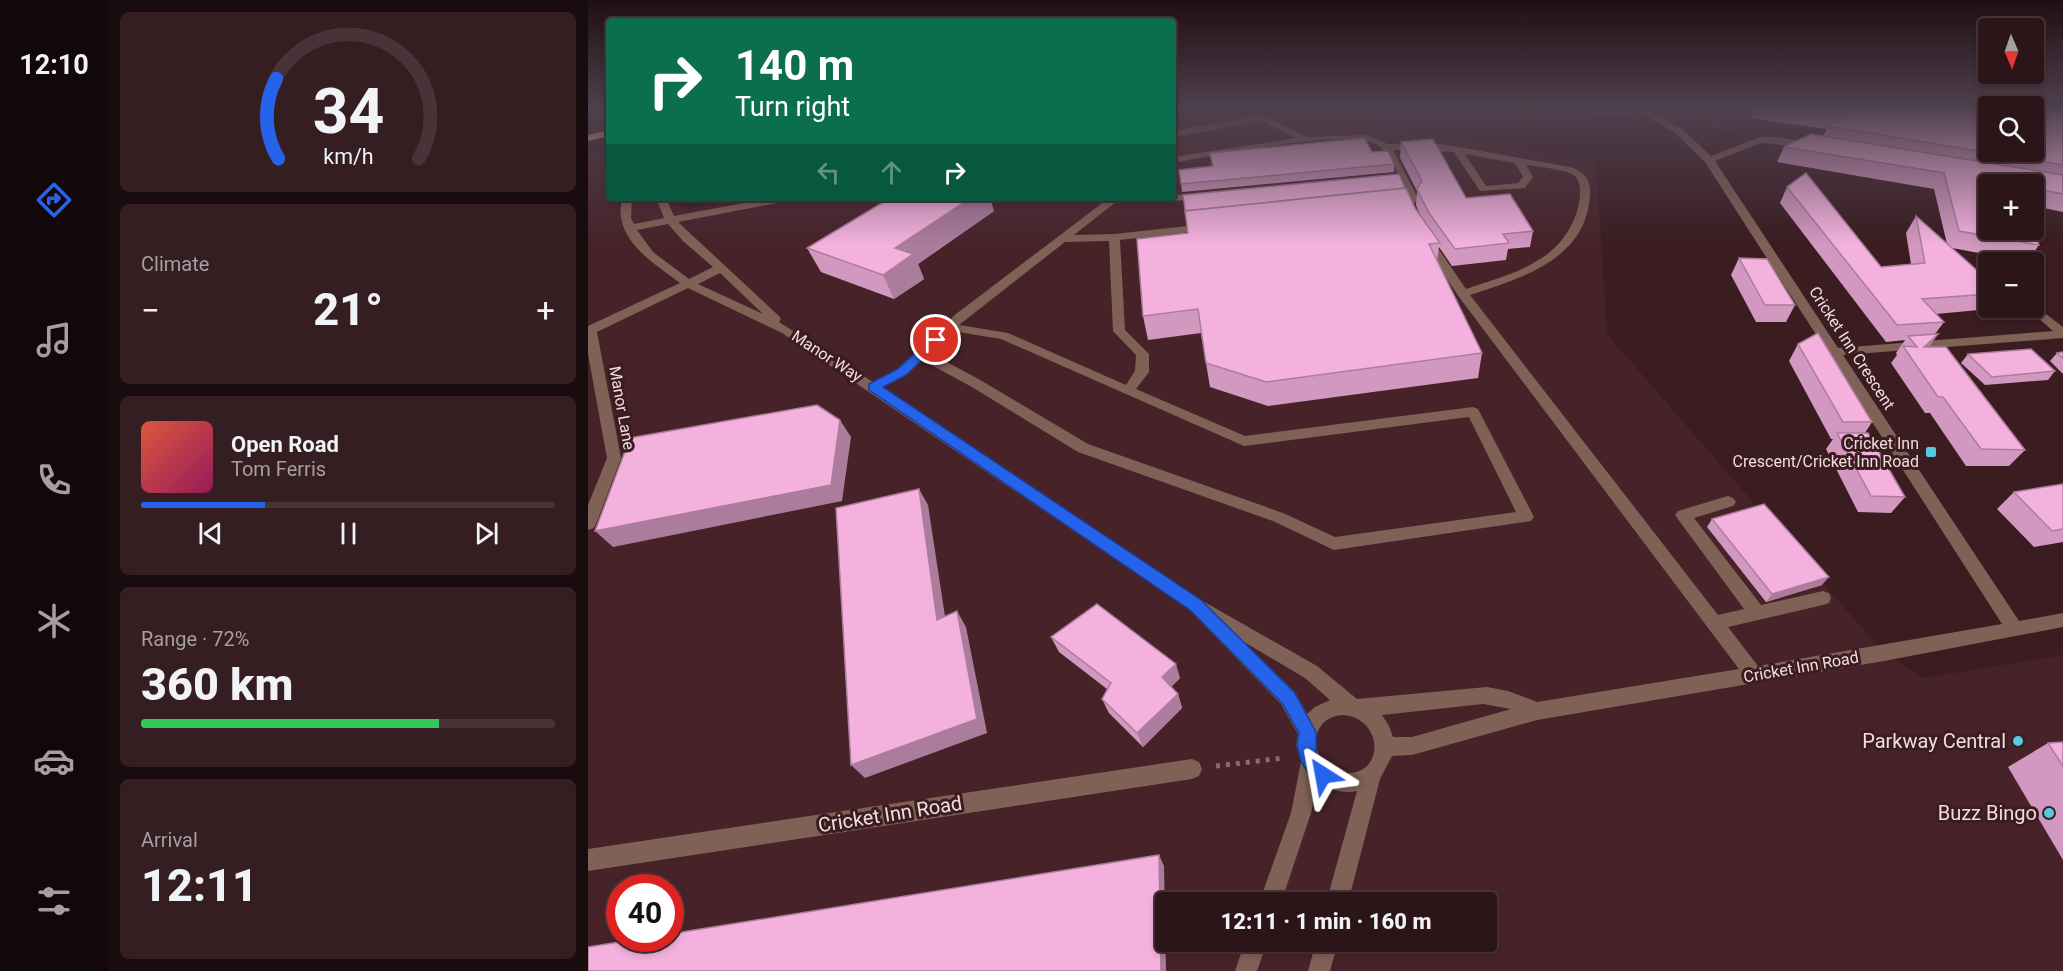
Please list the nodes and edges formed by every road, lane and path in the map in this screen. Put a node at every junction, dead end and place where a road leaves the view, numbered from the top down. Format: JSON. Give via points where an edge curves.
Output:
{"nodes":[{"id":1,"x":1211,"y":154,"type":"edge"},
{"id":2,"x":1390,"y":154,"type":"edge"},
{"id":3,"x":1461,"y":154,"type":"edge"},
{"id":4,"x":1482,"y":154,"type":"edge"},
{"id":5,"x":1704,"y":154,"type":"edge"},
{"id":6,"x":1723,"y":154,"type":"edge"},
{"id":7,"x":1176,"y":160,"type":"edge"},
{"id":8,"x":1709,"y":160,"type":"junction"},
{"id":9,"x":1519,"y":161,"type":"junction"},
{"id":10,"x":1213,"y":196,"type":"edge"},
{"id":11,"x":1176,"y":200,"type":"edge"},
{"id":12,"x":627,"y":201,"type":"edge"},
{"id":13,"x":662,"y":201,"type":"edge"},
{"id":14,"x":771,"y":201,"type":"edge"},
{"id":15,"x":1112,"y":201,"type":"edge"},
{"id":16,"x":1384,"y":209,"type":"edge"},
{"id":17,"x":672,"y":219,"type":"junction"},
{"id":18,"x":1219,"y":226,"type":"edge"},
{"id":19,"x":629,"y":228,"type":"junction"},
{"id":20,"x":1420,"y":230,"type":"edge"},
{"id":21,"x":1114,"y":237,"type":"junction"},
{"id":22,"x":1062,"y":239,"type":"junction"},
{"id":23,"x":721,"y":268,"type":"junction"},
{"id":24,"x":1966,"y":270,"type":"edge"},
{"id":25,"x":1978,"y":273,"type":"edge"},
{"id":26,"x":689,"y":284,"type":"junction"},
{"id":27,"x":1463,"y":294,"type":"junction"},
{"id":28,"x":2044,"y":317,"type":"edge"},
{"id":29,"x":950,"y":327,"type":"junction"},
{"id":30,"x":589,"y":330,"type":"edge"},
{"id":31,"x":786,"y":330,"type":"junction"},
{"id":32,"x":2063,"y":333,"type":"edge"},
{"id":33,"x":1835,"y":352,"type":"junction"},
{"id":34,"x":921,"y":354,"type":"junction"},
{"id":35,"x":874,"y":387,"type":"junction"},
{"id":36,"x":1128,"y":391,"type":"junction"},
{"id":37,"x":1728,"y":502,"type":"dead end"},
{"id":38,"x":588,"y":524,"type":"edge"},
{"id":39,"x":1823,"y":598,"type":"dead end"},
{"id":40,"x":1195,"y":605,"type":"junction"},
{"id":41,"x":1756,"y":612,"type":"junction"},
{"id":42,"x":2063,"y":620,"type":"edge"},
{"id":43,"x":1715,"y":623,"type":"junction"},
{"id":44,"x":2015,"y":629,"type":"junction"},
{"id":45,"x":1755,"y":675,"type":"junction"},
{"id":46,"x":1355,"y":707,"type":"junction"},
{"id":47,"x":1538,"y":711,"type":"junction"},
{"id":48,"x":1307,"y":732,"type":"junction"},
{"id":49,"x":1386,"y":747,"type":"junction"},
{"id":50,"x":1309,"y":758,"type":"junction"},
{"id":51,"x":1192,"y":769,"type":"joint"},
{"id":52,"x":1372,"y":773,"type":"junction"},
{"id":53,"x":588,"y":860,"type":"edge"},
{"id":54,"x":1274,"y":892,"type":"edge"},
{"id":55,"x":1340,"y":892,"type":"edge"},
{"id":56,"x":1253,"y":952,"type":"edge"},
{"id":57,"x":1324,"y":952,"type":"edge"},
{"id":58,"x":1246,"y":971,"type":"edge"},
{"id":59,"x":1319,"y":971,"type":"edge"}],
"edges":[{"from":1,"to":7,"type":"street"},
{"from":2,"to":16,"type":"street","via":[[1396,178],[1413,198],[1410,209]]},
{"from":3,"to":9,"type":"street","via":[[1484,189],[1521,186],[1528,177]]},
{"from":4,"to":9,"type":"street"},
{"from":5,"to":8,"type":"street","name":"Cricket Inn Crescent"},
{"from":6,"to":8,"type":"street"},
{"from":8,"to":33,"type":"street","name":"Cricket Inn Crescent"},
{"from":9,"to":27,"type":"street","via":[[1570,170],[1581,176],[1586,187],[1579,220],[1551,258]]},
{"from":10,"to":11,"type":"street"},
{"from":12,"to":19,"type":"street"},
{"from":13,"to":17,"type":"street","name":"Manor Way"},
{"from":14,"to":17,"type":"street"},
{"from":15,"to":22,"type":"street"},
{"from":17,"to":19,"type":"street"},
{"from":17,"to":23,"type":"street","name":"Manor Way","via":[[690,243]]},
{"from":18,"to":21,"type":"street"},
{"from":19,"to":26,"type":"street","name":"Manor Way","via":[[649,254]]},
{"from":20,"to":27,"type":"street"},
{"from":21,"to":22,"type":"street"},
{"from":21,"to":36,"type":"street","via":[[1119,331],[1143,354],[1142,372]]},
{"from":22,"to":29,"type":"street"},
{"from":23,"to":26,"type":"street"},
{"from":23,"to":31,"type":"street","name":"Manor Way"},
{"from":24,"to":25,"type":"street"},
{"from":26,"to":30,"type":"street"},
{"from":26,"to":31,"type":"street","name":"Manor Way"},
{"from":27,"to":43,"type":"street"},
{"from":28,"to":32,"type":"street"},
{"from":29,"to":34,"type":"street"},
{"from":29,"to":36,"type":"street","via":[[1004,336]]},
{"from":30,"to":38,"type":"street","name":"Manor Lane","via":[[614,458]]},
{"from":31,"to":35,"type":"street","name":"Manor Way"},
{"from":32,"to":33,"type":"street"},
{"from":33,"to":44,"type":"street","name":"Cricket Inn Crescent"},
{"from":34,"to":35,"type":"street","via":[[902,372]]},
{"from":34,"to":36,"type":"street","via":[[1083,448],[1278,517],[1334,544],[1526,517],[1473,412],[1244,441]]},
{"from":35,"to":40,"type":"street","name":"Manor Way"},
{"from":37,"to":41,"type":"street","via":[[1683,515]]},
{"from":39,"to":41,"type":"street"},
{"from":40,"to":46,"type":"street","name":"Manor Way","via":[[1311,672]]},
{"from":40,"to":48,"type":"street","name":"Manor Way","via":[[1288,698]]},
{"from":41,"to":43,"type":"street"},
{"from":42,"to":44,"type":"street","name":"Cricket Inn Road"},
{"from":43,"to":45,"type":"street"},
{"from":44,"to":45,"type":"street","name":"Cricket Inn Road"},
{"from":45,"to":47,"type":"street","name":"Cricket Inn Road"},
{"from":46,"to":47,"type":"street","name":"Cricket Inn Road","via":[[1490,696]]},
{"from":46,"to":48,"type":"street","via":[[1335,706],[1323,712]]},
{"from":46,"to":49,"type":"street","name":"Manor Way","via":[[1369,713],[1381,726]]},
{"from":47,"to":49,"type":"street","name":"Cricket Inn Road","via":[[1412,746]]},
{"from":48,"to":50,"type":"street","name":"Manor Way"},
{"from":49,"to":52,"type":"street","via":[[1382,762]]},
{"from":50,"to":51,"type":"path"},
{"from":50,"to":52,"type":"street","via":[[1317,770],[1334,781],[1354,782]]},
{"from":50,"to":54,"type":"street","name":"Manor Way","via":[[1304,802]]},
{"from":51,"to":53,"type":"street","name":"Cricket Inn Road"},
{"from":52,"to":55,"type":"street"},
{"from":56,"to":58,"type":"street"},
{"from":57,"to":59,"type":"street"}]}
